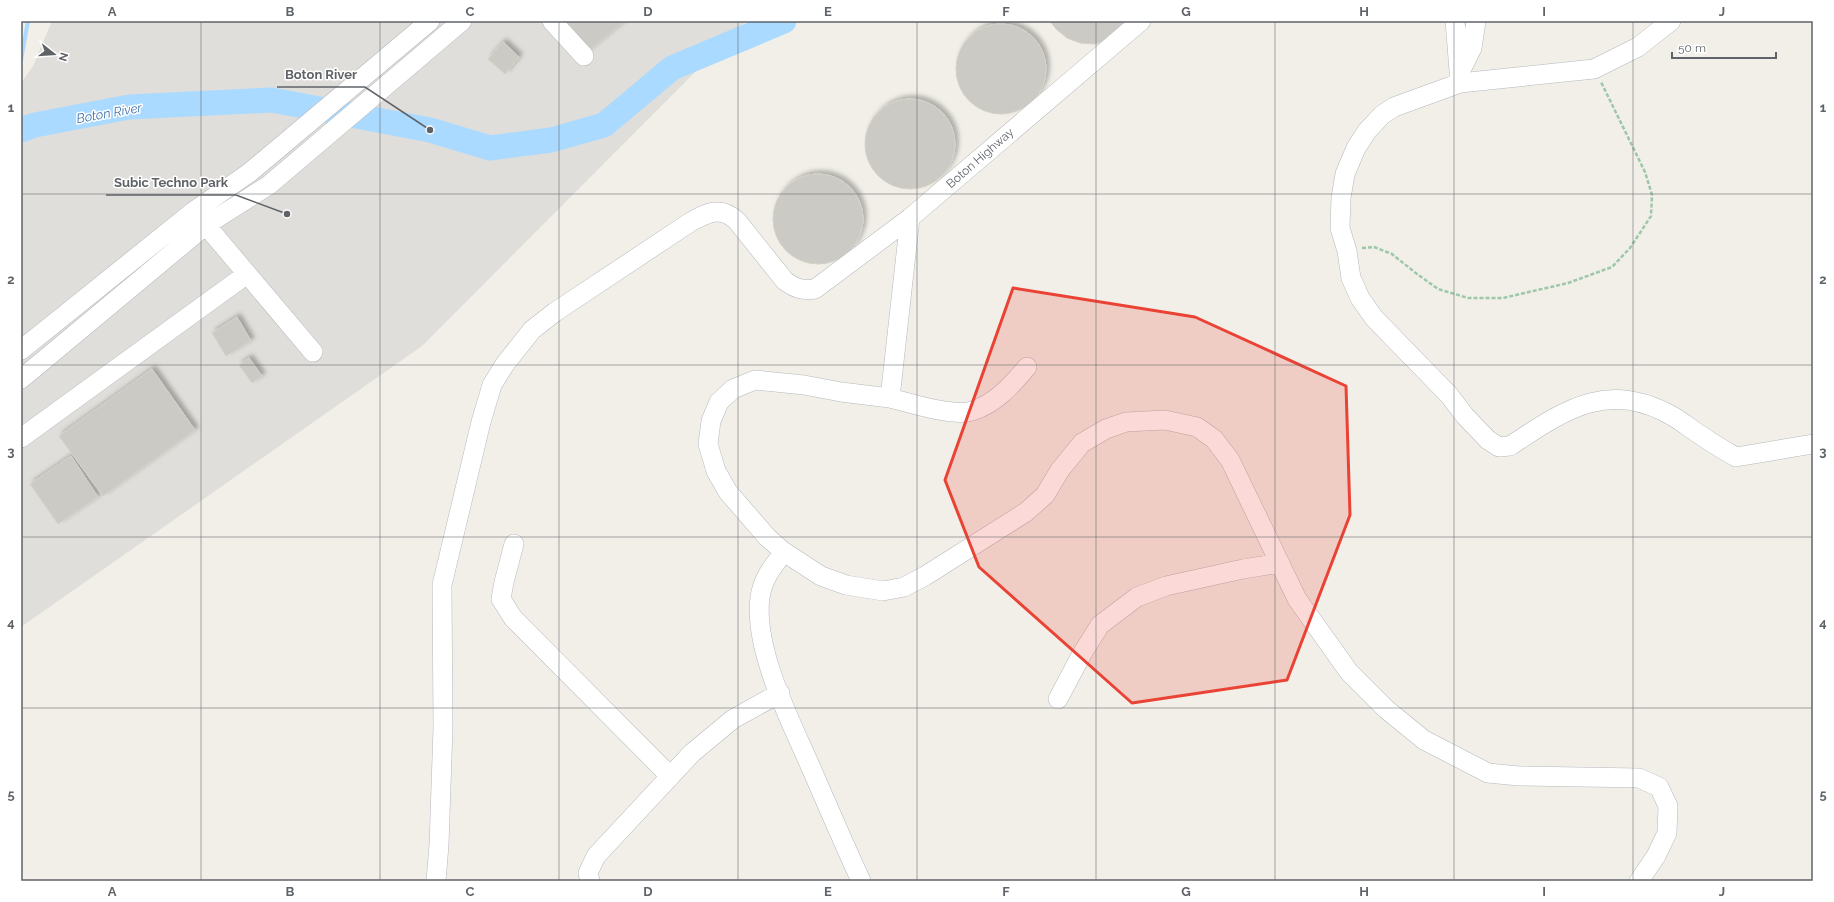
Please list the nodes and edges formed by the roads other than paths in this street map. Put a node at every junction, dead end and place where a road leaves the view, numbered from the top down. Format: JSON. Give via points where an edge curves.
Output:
{"nodes":[{"id":1,"x":430,"y":21,"type":"edge"},
{"id":2,"x":552,"y":21,"type":"edge"},
{"id":3,"x":1140,"y":21,"type":"edge"},
{"id":4,"x":1455,"y":21,"type":"edge"},
{"id":5,"x":1476,"y":21,"type":"edge"},
{"id":6,"x":1671,"y":21,"type":"edge"},
{"id":7,"x":460,"y":22,"type":"edge"},
{"id":8,"x":584,"y":56,"type":"dead end"},
{"id":9,"x":1459,"y":78,"type":"junction"},
{"id":10,"x":194,"y":210,"type":"junction"},
{"id":11,"x":910,"y":218,"type":"junction"},
{"id":12,"x":206,"y":225,"type":"junction"},
{"id":13,"x":247,"y":274,"type":"junction"},
{"id":14,"x":21,"y":350,"type":"edge"},
{"id":15,"x":313,"y":352,"type":"dead end"},
{"id":16,"x":1027,"y":367,"type":"dead end"},
{"id":17,"x":21,"y":379,"type":"edge"},
{"id":18,"x":890,"y":398,"type":"junction"},
{"id":19,"x":21,"y":438,"type":"edge"},
{"id":20,"x":1813,"y":444,"type":"edge"},
{"id":21,"x":514,"y":544,"type":"dead end"},
{"id":22,"x":784,"y":552,"type":"junction"},
{"id":23,"x":1280,"y":563,"type":"junction"},
{"id":24,"x":780,"y":693,"type":"junction"},
{"id":25,"x":1058,"y":699,"type":"dead end"},
{"id":26,"x":670,"y":776,"type":"junction"},
{"id":27,"x":436,"y":881,"type":"edge"},
{"id":28,"x":590,"y":881,"type":"edge"},
{"id":29,"x":861,"y":881,"type":"edge"},
{"id":30,"x":1639,"y":881,"type":"edge"}],
"edges":[{"from":1,"to":10,"type":"street","via":[[249,173]]},
{"from":2,"to":8,"type":"street"},
{"from":3,"to":11,"type":"street","name":"Boton Highway"},
{"from":4,"to":9,"type":"street"},
{"from":5,"to":9,"type":"street","via":[[1472,48]]},
{"from":6,"to":9,"type":"street","via":[[1638,47],[1594,69]]},
{"from":7,"to":12,"type":"street","via":[[269,185]]},
{"from":9,"to":20,"type":"street","via":[[1394,107],[1367,130],[1345,174],[1340,228],[1351,278],[1360,298],[1374,318],[1449,395],[1488,440],[1499,447],[1510,446],[1570,410],[1612,398],[1630,399],[1674,417],[1736,457]]},
{"from":10,"to":12,"type":"street"},
{"from":10,"to":14,"type":"street"},
{"from":11,"to":18,"type":"street"},
{"from":11,"to":27,"type":"street","name":"Boton Highway","via":[[815,289],[806,290],[794,288],[785,281],[730,214],[705,214],[555,312],[532,330],[495,380],[481,422],[442,585],[443,728]]},
{"from":12,"to":13,"type":"street"},
{"from":12,"to":17,"type":"street"},
{"from":13,"to":15,"type":"street"},
{"from":13,"to":19,"type":"street"},
{"from":16,"to":18,"type":"street","via":[[1010,388],[971,412],[948,412]]},
{"from":18,"to":22,"type":"street","via":[[755,380],[733,389],[719,402],[711,421],[708,444],[716,471],[728,492],[767,537]]},
{"from":21,"to":26,"type":"street","via":[[501,599],[513,618]]},
{"from":22,"to":23,"type":"street","via":[[821,576],[846,585],[883,591],[904,587],[1026,512],[1045,495],[1060,470],[1082,443],[1106,429],[1126,422],[1165,420],[1197,427],[1214,439],[1230,460]]},
{"from":22,"to":24,"type":"street","via":[[766,574],[760,596],[759,617],[767,658]]},
{"from":23,"to":25,"type":"street","via":[[1166,586],[1137,597],[1100,625]]},
{"from":23,"to":30,"type":"street","via":[[1296,599],[1349,672],[1386,709],[1424,740],[1488,773],[1639,778],[1659,787],[1668,806],[1667,833],[1656,856]]},
{"from":24,"to":26,"type":"street","via":[[733,719],[692,753]]},
{"from":24,"to":29,"type":"street"},
{"from":26,"to":28,"type":"street","via":[[596,856],[588,873]]}]}
